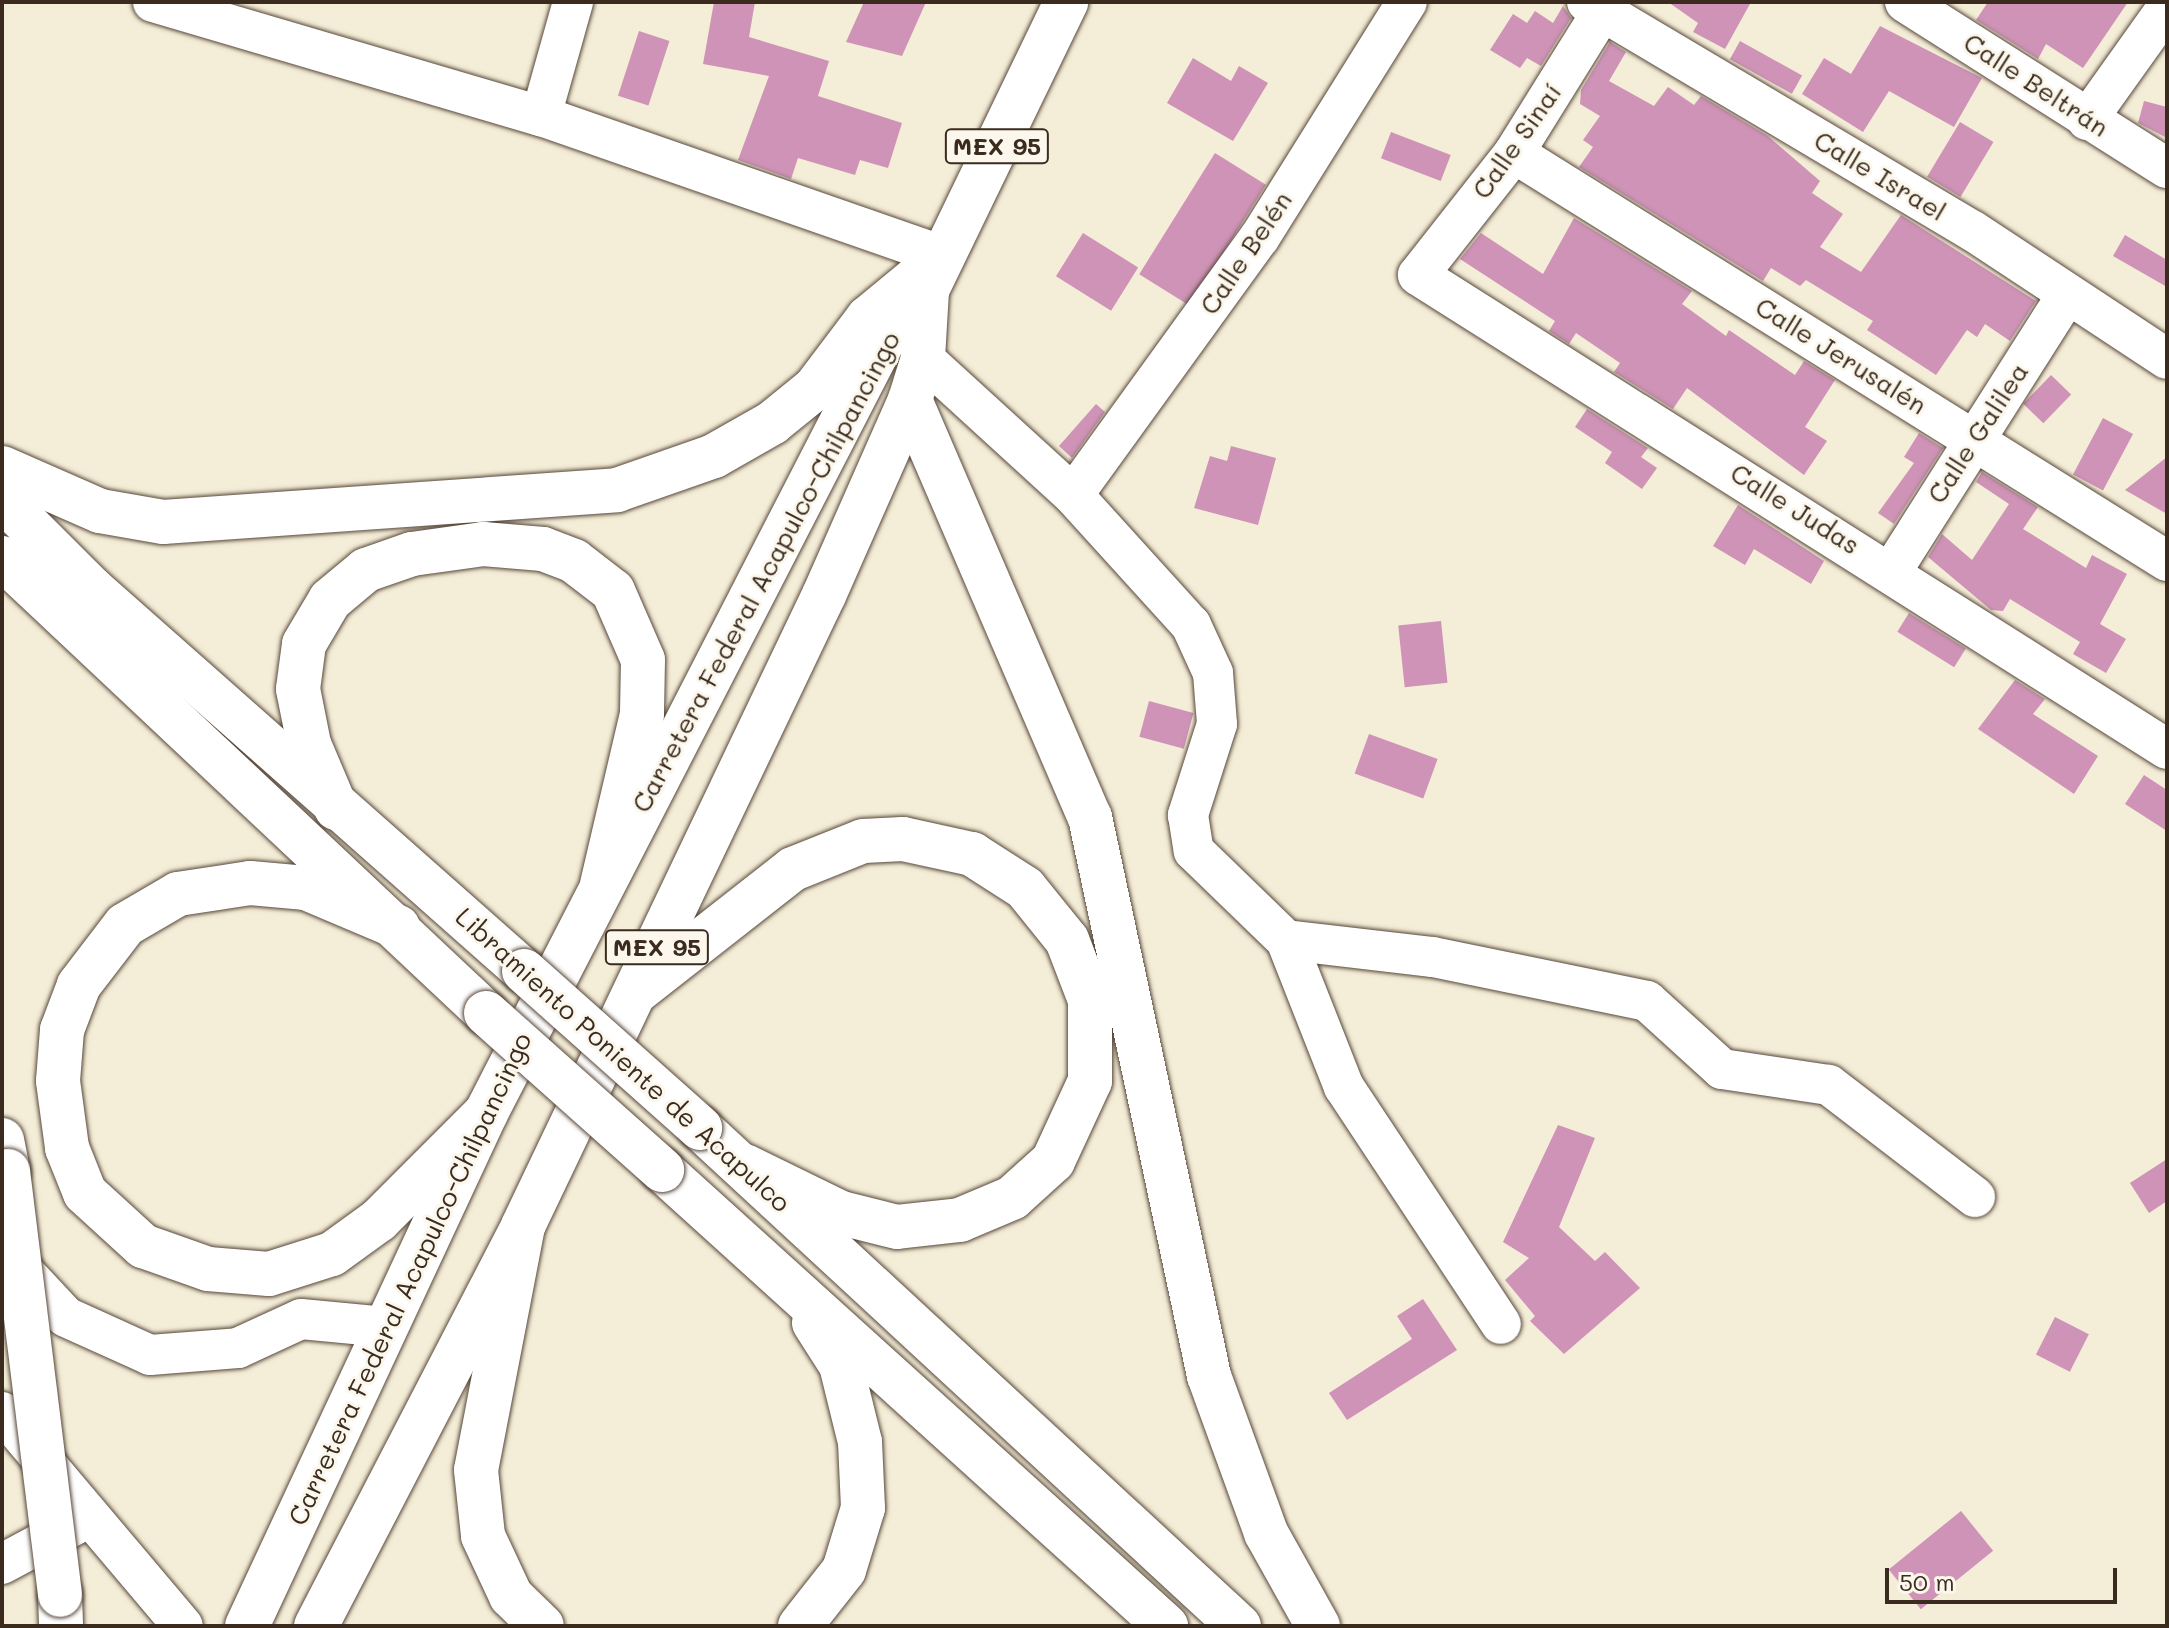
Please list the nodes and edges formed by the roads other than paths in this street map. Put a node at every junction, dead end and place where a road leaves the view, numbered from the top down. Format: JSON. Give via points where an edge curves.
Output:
{"nodes":[{"id":1,"x":153,"y":2,"type":"edge"},
{"id":2,"x":573,"y":2,"type":"edge"},
{"id":3,"x":1066,"y":2,"type":"edge"},
{"id":4,"x":1407,"y":2,"type":"edge"},
{"id":5,"x":1905,"y":2,"type":"edge"},
{"id":6,"x":1599,"y":5,"type":"edge"},
{"id":7,"x":2167,"y":8,"type":"edge"},
{"id":8,"x":1955,"y":14,"type":"edge"},
{"id":9,"x":541,"y":116,"type":"junction"},
{"id":10,"x":2087,"y":120,"type":"junction"},
{"id":11,"x":1514,"y":153,"type":"junction"},
{"id":12,"x":2167,"y":168,"type":"edge"},
{"id":13,"x":935,"y":273,"type":"junction"},
{"id":14,"x":1418,"y":275,"type":"joint"},
{"id":15,"x":2065,"y":298,"type":"junction"},
{"id":16,"x":923,"y":358,"type":"junction"},
{"id":17,"x":2167,"y":359,"type":"edge"},
{"id":18,"x":910,"y":400,"type":"junction"},
{"id":19,"x":1972,"y":438,"type":"junction"},
{"id":20,"x":2,"y":468,"type":"edge"},
{"id":21,"x":1073,"y":495,"type":"junction"},
{"id":22,"x":2,"y":499,"type":"edge"},
{"id":23,"x":2,"y":558,"type":"edge"},
{"id":24,"x":2167,"y":561,"type":"edge"},
{"id":25,"x":1893,"y":569,"type":"junction"},
{"id":26,"x":2167,"y":749,"type":"edge"},
{"id":27,"x":336,"y":808,"type":"junction"},
{"id":28,"x":602,"y":884,"type":"junction"},
{"id":29,"x":398,"y":927,"type":"junction"},
{"id":30,"x":1286,"y":940,"type":"junction"},
{"id":31,"x":636,"y":992,"type":"junction"},
{"id":32,"x":486,"y":1113,"type":"junction"},
{"id":33,"x":5,"y":1156,"type":"edge"},
{"id":34,"x":745,"y":1166,"type":"junction"},
{"id":35,"x":1975,"y":1197,"type":"dead end"},
{"id":36,"x":523,"y":1226,"type":"junction"},
{"id":37,"x":2,"y":1248,"type":"edge"},
{"id":38,"x":784,"y":1278,"type":"junction"},
{"id":39,"x":1501,"y":1324,"type":"dead end"},
{"id":40,"x":386,"y":1327,"type":"junction"},
{"id":41,"x":2,"y":1412,"type":"edge"},
{"id":42,"x":91,"y":1517,"type":"junction"},
{"id":43,"x":2,"y":1564,"type":"edge"},
{"id":44,"x":60,"y":1610,"type":"edge"},
{"id":45,"x":183,"y":1626,"type":"edge"},
{"id":46,"x":247,"y":1626,"type":"edge"},
{"id":47,"x":316,"y":1626,"type":"edge"},
{"id":48,"x":542,"y":1626,"type":"edge"},
{"id":49,"x":800,"y":1626,"type":"edge"},
{"id":50,"x":1166,"y":1626,"type":"edge"},
{"id":51,"x":1239,"y":1626,"type":"edge"},
{"id":52,"x":1318,"y":1626,"type":"edge"}],
"edges":[{"from":1,"to":9,"type":"street"},
{"from":2,"to":9,"type":"street"},
{"from":3,"to":13,"type":"main road","number":"MEX 95"},
{"from":4,"to":21,"type":"street","name":"Calle Belén","via":[[1260,237]]},
{"from":5,"to":8,"type":"street","name":"Calle Beltrán"},
{"from":6,"to":11,"type":"street","name":"Calle Sinaí"},
{"from":6,"to":15,"type":"street","name":"Calle Israel","via":[[1973,231]]},
{"from":7,"to":10,"type":"street"},
{"from":8,"to":10,"type":"street","name":"Calle Beltrán"},
{"from":9,"to":13,"type":"street"},
{"from":10,"to":12,"type":"street","name":"Calle Beltrán"},
{"from":11,"to":14,"type":"street","name":"Calle Sinaí"},
{"from":11,"to":19,"type":"street","name":"Calle Jerusalén"},
{"from":13,"to":16,"type":"main road","name":"Carretera Federal Acapulco-Chilpancingo","number":"MEX 95"},
{"from":13,"to":20,"type":"main road","via":[[868,318],[815,388],[772,423],[714,456],[617,490],[163,522],[100,511]]},
{"from":13,"to":28,"type":"main road","name":"Carretera Federal Acapulco-Chilpancingo","number":"MEX 95","via":[[886,335]]},
{"from":14,"to":25,"type":"street","name":"Calle Judas"},
{"from":15,"to":17,"type":"street","name":"Calle Israel"},
{"from":15,"to":19,"type":"street","name":"Calle Galilea"},
{"from":16,"to":18,"type":"main road","name":"Carretera Federal Acapulco-Chilpancingo","number":"MEX 95"},
{"from":16,"to":21,"type":"street"},
{"from":18,"to":31,"type":"main road","name":"Carretera Federal Acapulco-Chilpancingo","number":"MEX 95"},
{"from":18,"to":52,"type":"main road","via":[[1090,817],[1209,1376],[1266,1533]]},
{"from":19,"to":24,"type":"street","name":"Calle Jerusalén"},
{"from":19,"to":25,"type":"street","name":"Calle Galilea"},
{"from":21,"to":30,"type":"street","via":[[1191,625],[1204,651],[1217,724],[1188,815],[1194,851]]},
{"from":22,"to":27,"type":"main road","name":"Libramiento Poniente de Acapulco"},
{"from":23,"to":29,"type":"main road","name":"Libramiento Poniente de Acapulco"},
{"from":25,"to":26,"type":"street","name":"Calle Judas"},
{"from":27,"to":28,"type":"main road","via":[[309,744],[298,689],[304,644],[330,600],[366,570],[412,554],[483,544],[543,549],[574,561],[613,591],[643,660],[642,714]]},
{"from":27,"to":34,"type":"main road","name":"Libramiento Poniente de Acapulco","bridge":true},
{"from":28,"to":32,"type":"main road","name":"Carretera Federal Acapulco-Chilpancingo","number":"MEX 95"},
{"from":29,"to":32,"type":"main road","via":[[306,888],[250,883],[178,894],[125,925],[79,985],[62,1030],[58,1081],[67,1148],[85,1193],[143,1246],[208,1269],[269,1274],[332,1254],[379,1220]]},
{"from":29,"to":38,"type":"main road","name":"Libramiento Poniente de Acapulco","bridge":true,"via":[[486,1013]]},
{"from":30,"to":35,"type":"street","via":[[1433,957],[1647,1001],[1722,1069],[1829,1085]]},
{"from":30,"to":39,"type":"street","via":[[1344,1087]]},
{"from":31,"to":34,"type":"main road","via":[[793,869],[863,841],[903,839],[972,854],[1025,888],[1067,940],[1090,1000],[1090,1081],[1053,1161],[1012,1198],[960,1220],[897,1227],[841,1213]]},
{"from":31,"to":36,"type":"main road","name":"Carretera Federal Acapulco-Chilpancingo","number":"MEX 95"},
{"from":32,"to":40,"type":"main road","name":"Carretera Federal Acapulco-Chilpancingo","number":"MEX 95"},
{"from":33,"to":44,"type":"main road","bridge":true},
{"from":34,"to":51,"type":"main road","name":"Libramiento Poniente de Acapulco"},
{"from":36,"to":47,"type":"main road","name":"Carretera Federal Acapulco-Chilpancingo","number":"MEX 95"},
{"from":36,"to":48,"type":"main road","via":[[476,1470],[483,1536],[511,1596]]},
{"from":37,"to":40,"type":"street","via":[[66,1317],[150,1355],[238,1348],[301,1319]]},
{"from":38,"to":49,"type":"main road","via":[[841,1365],[860,1442],[863,1508],[844,1570]]},
{"from":38,"to":50,"type":"main road","name":"Libramiento Poniente de Acapulco"},
{"from":40,"to":46,"type":"main road","name":"Carretera Federal Acapulco-Chilpancingo","number":"MEX 95"},
{"from":41,"to":42,"type":"street"},
{"from":42,"to":43,"type":"street"},
{"from":42,"to":45,"type":"street"}]}
